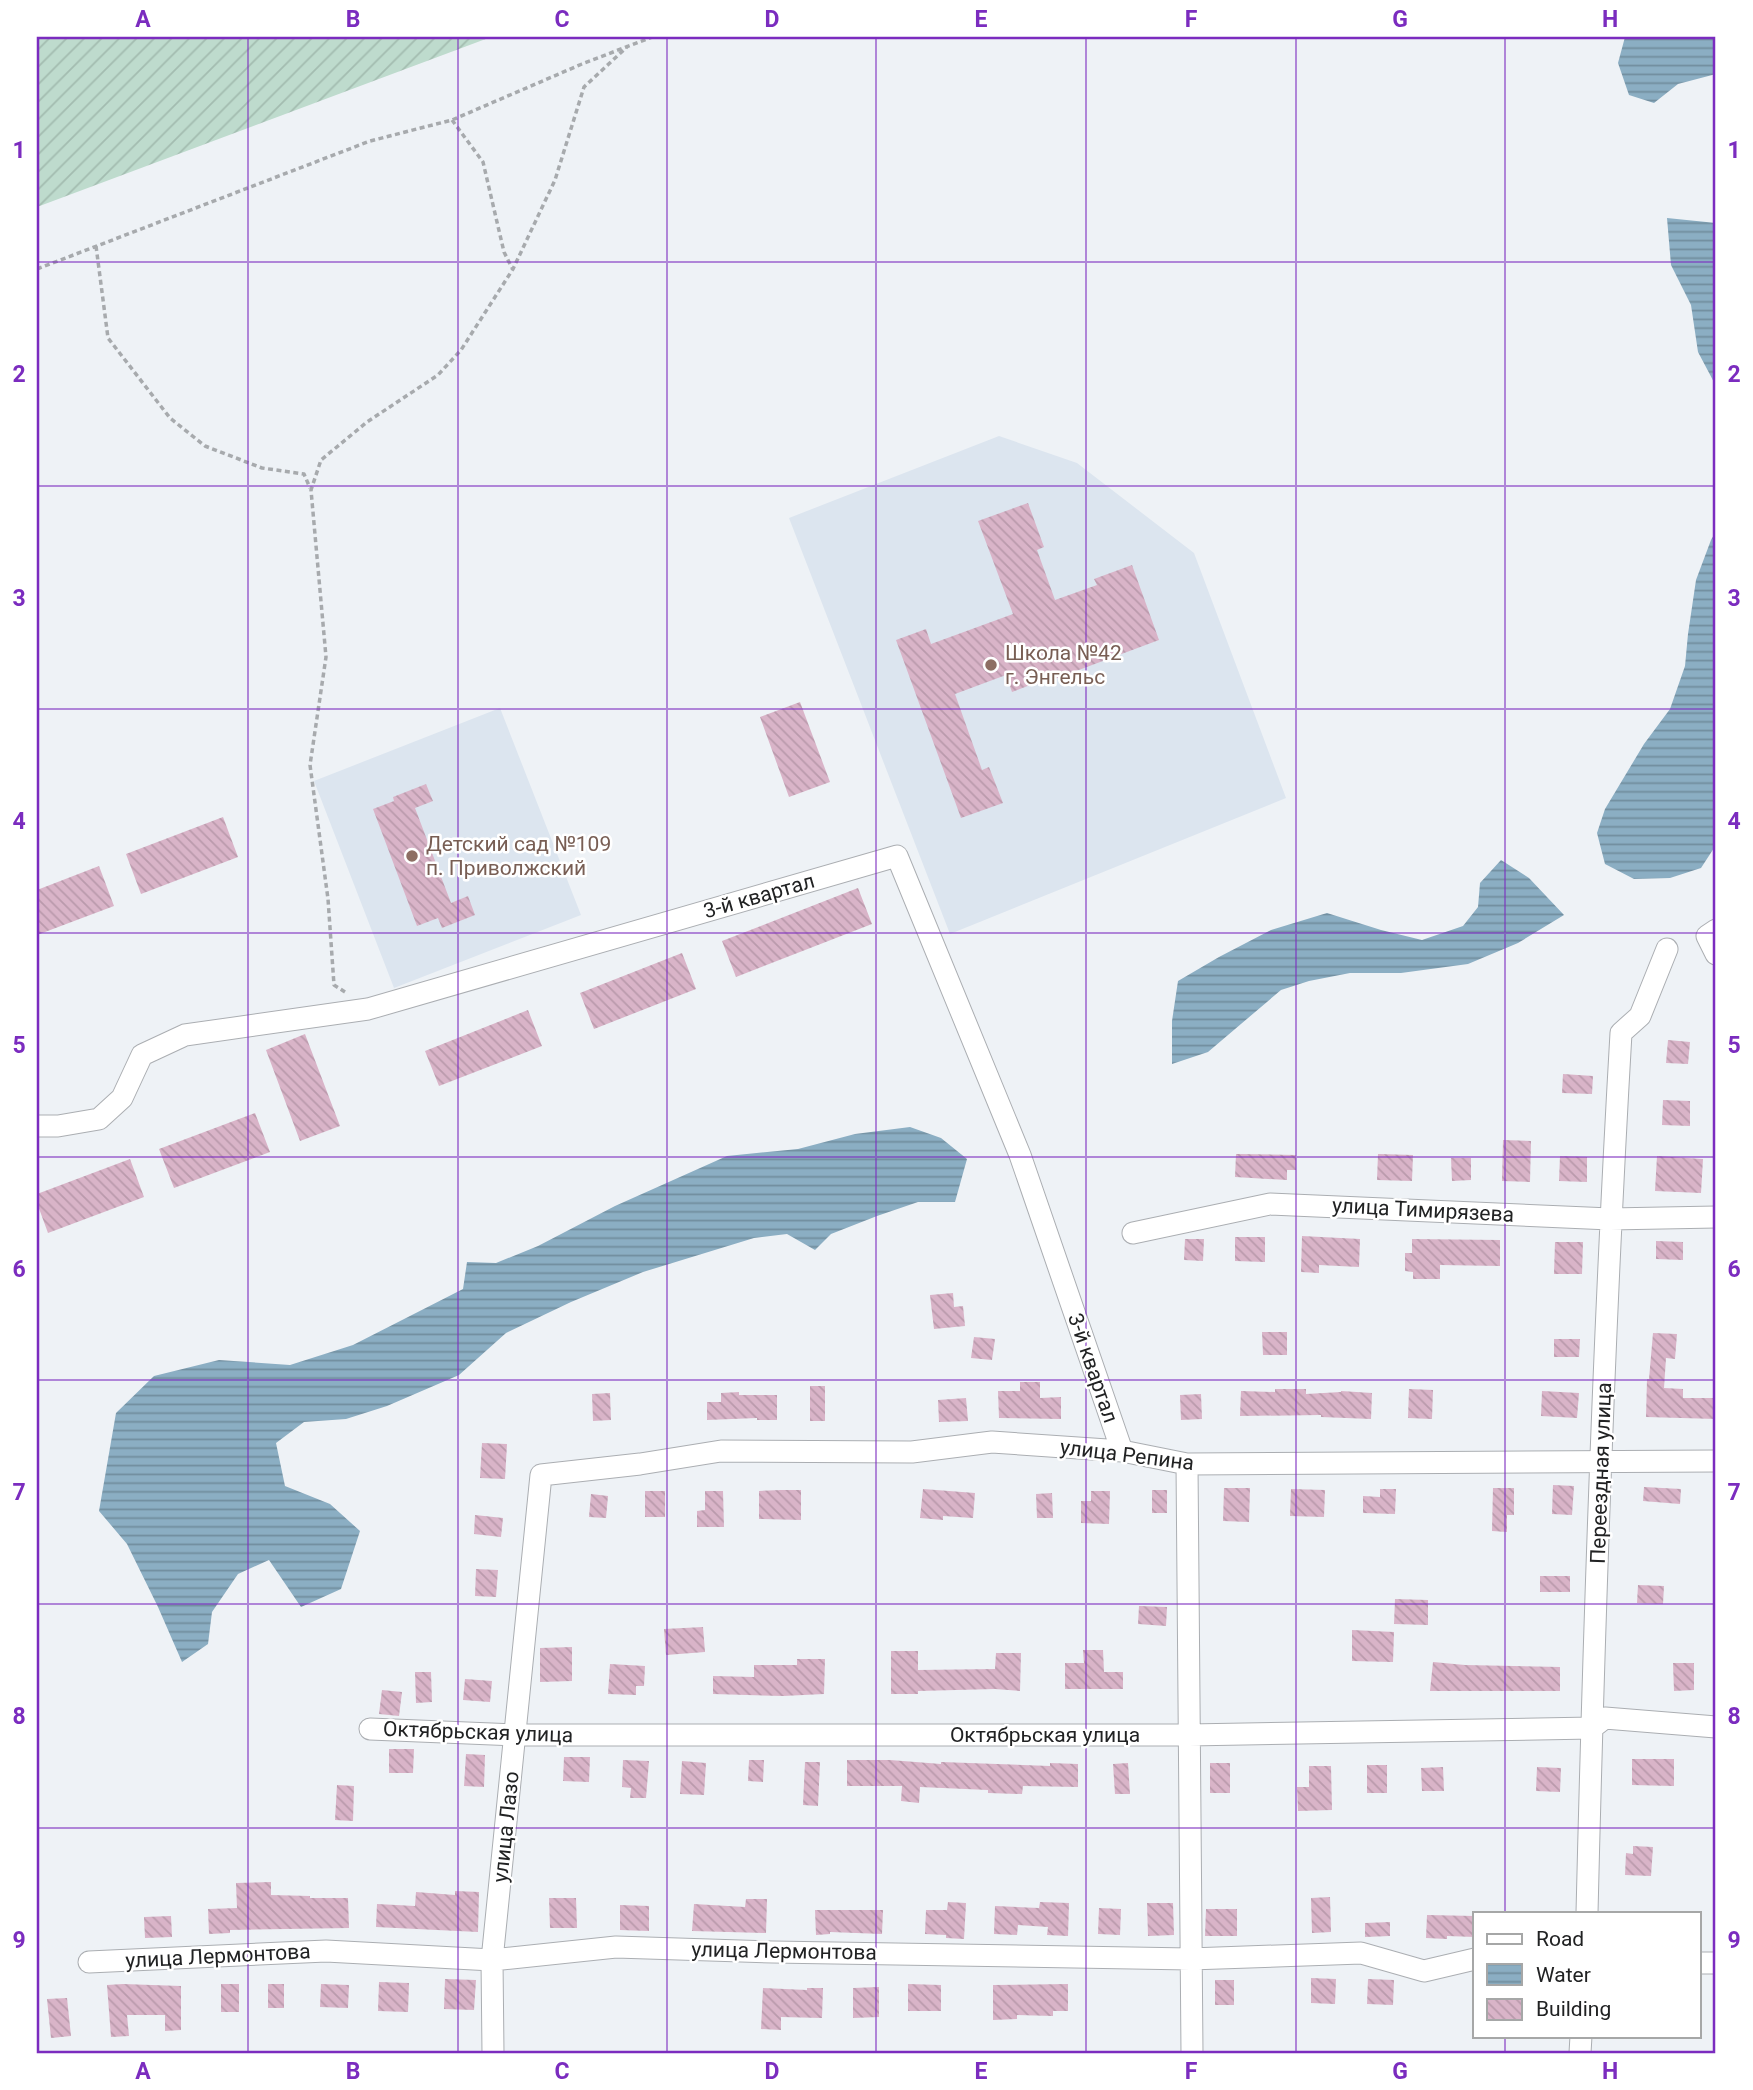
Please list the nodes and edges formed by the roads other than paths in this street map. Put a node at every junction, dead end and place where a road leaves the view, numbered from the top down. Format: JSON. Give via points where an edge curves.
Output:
{"nodes":[{"id":1,"x":1716,"y":930,"type":"edge"},
{"id":2,"x":1667,"y":949,"type":"dead end"},
{"id":3,"x":1716,"y":954,"type":"edge"},
{"id":4,"x":37,"y":1126,"type":"edge"},
{"id":5,"x":1716,"y":1217,"type":"edge"},
{"id":6,"x":1610,"y":1219,"type":"junction"},
{"id":7,"x":1133,"y":1233,"type":"dead end"},
{"id":8,"x":1122,"y":1451,"type":"junction"},
{"id":9,"x":1601,"y":1461,"type":"junction"},
{"id":10,"x":1716,"y":1461,"type":"edge"},
{"id":11,"x":1186,"y":1464,"type":"junction"},
{"id":12,"x":541,"y":1475,"type":"joint"},
{"id":13,"x":1716,"y":1727,"type":"edge"},
{"id":14,"x":1592,"y":1728,"type":"junction"},
{"id":15,"x":370,"y":1729,"type":"dead end"},
{"id":16,"x":516,"y":1735,"type":"junction"},
{"id":17,"x":1189,"y":1735,"type":"junction"},
{"id":18,"x":1587,"y":1912,"type":"edge"},
{"id":19,"x":1190,"y":1959,"type":"junction"},
{"id":20,"x":1473,"y":1959,"type":"edge"},
{"id":21,"x":492,"y":1961,"type":"junction"},
{"id":22,"x":89,"y":1962,"type":"dead end"},
{"id":23,"x":493,"y":2053,"type":"edge"},
{"id":24,"x":1192,"y":2053,"type":"edge"}],
"edges":[{"from":1,"to":3,"type":"street","via":[[1707,936]]},
{"from":2,"to":6,"type":"street","name":"Переездная улица","via":[[1640,1016],[1621,1033]]},
{"from":4,"to":8,"type":"street","name":"3-й квартал","via":[[99,1119],[122,1098],[142,1055],[186,1035],[369,1009],[897,856],[1020,1155]]},
{"from":5,"to":6,"type":"street","name":"улица Тимирязева"},
{"from":6,"to":7,"type":"street","name":"улица Тимирязева","via":[[1270,1203]]},
{"from":6,"to":9,"type":"street","name":"Переездная улица"},
{"from":8,"to":11,"type":"street","name":"улица Репина"},
{"from":8,"to":12,"type":"street","name":"улица Репина","via":[[992,1441],[912,1452],[721,1451]]},
{"from":9,"to":10,"type":"street","name":"улица Репина"},
{"from":9,"to":11,"type":"street","name":"улица Репина"},
{"from":9,"to":14,"type":"street","name":"Переездная улица"},
{"from":11,"to":17,"type":"street"},
{"from":12,"to":16,"type":"street","name":"улица Лазо"},
{"from":13,"to":14,"type":"street","name":"Октябрьская улица","via":[[1605,1718]]},
{"from":14,"to":17,"type":"street","name":"Октябрьская улица"},
{"from":14,"to":18,"type":"street","name":"Переездная улица"},
{"from":15,"to":16,"type":"street","name":"Октябрьская улица"},
{"from":16,"to":17,"type":"street","name":"Октябрьская улица"},
{"from":16,"to":21,"type":"street","name":"улица Лазо"},
{"from":17,"to":19,"type":"street"},
{"from":19,"to":20,"type":"street","name":"улица Лермонтова","via":[[1362,1953],[1424,1971]]},
{"from":19,"to":21,"type":"street","name":"улица Лермонтова","via":[[616,1947]]},
{"from":19,"to":24,"type":"street"},
{"from":21,"to":22,"type":"street","name":"улица Лермонтова","via":[[326,1951]]},
{"from":21,"to":23,"type":"street","name":"улица Лазо"}]}
